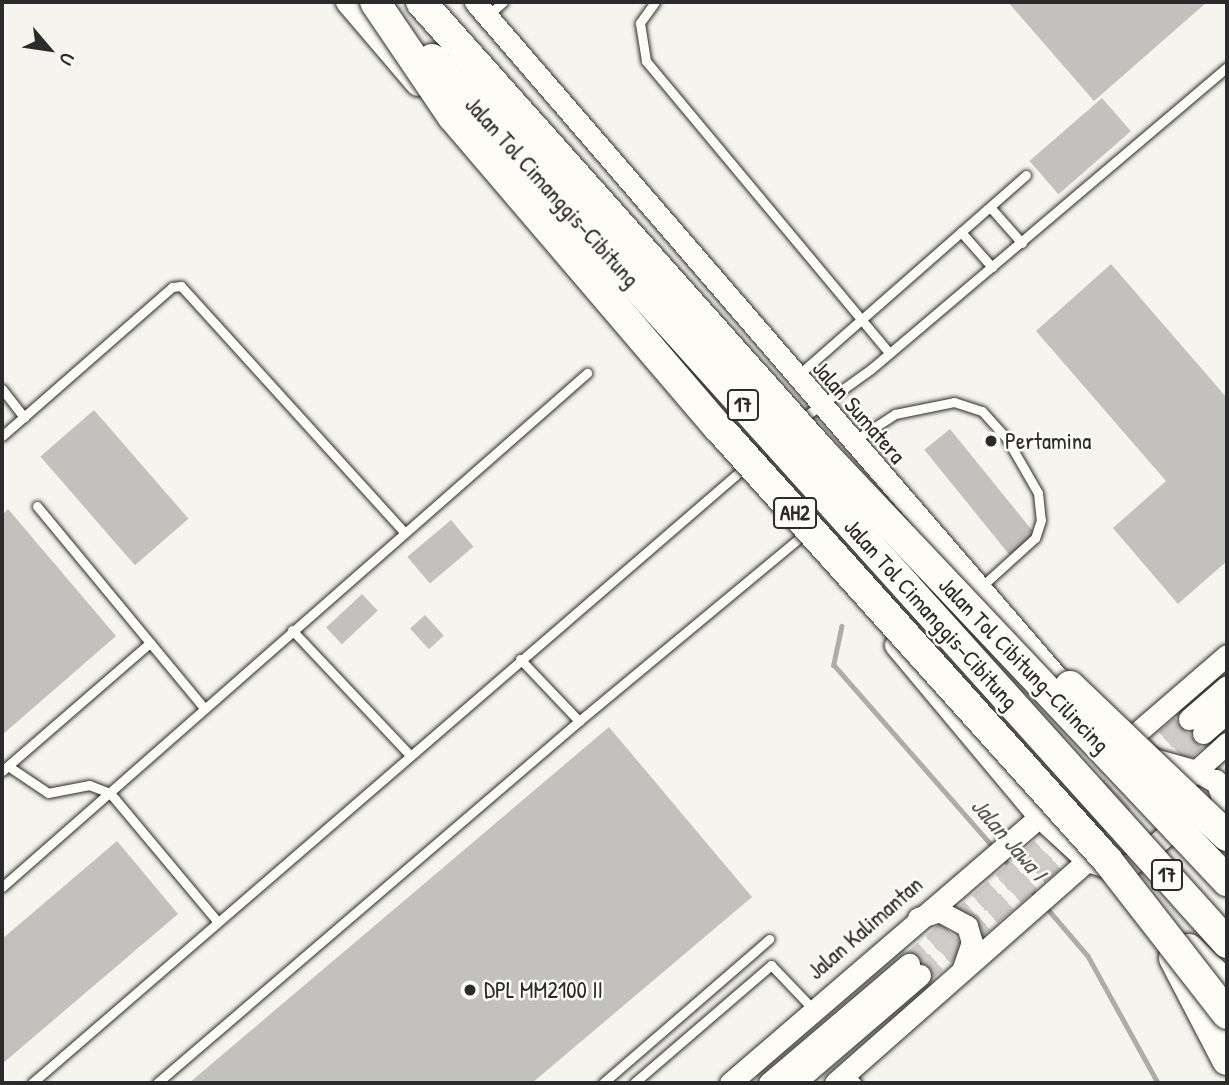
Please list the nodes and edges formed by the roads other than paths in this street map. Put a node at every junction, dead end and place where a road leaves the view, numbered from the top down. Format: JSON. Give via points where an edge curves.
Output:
{"nodes":[{"id":1,"x":346,"y":2,"type":"edge"},
{"id":2,"x":375,"y":2,"type":"edge"},
{"id":3,"x":384,"y":2,"type":"edge"},
{"id":4,"x":421,"y":2,"type":"edge"},
{"id":5,"x":654,"y":2,"type":"edge"},
{"id":6,"x":488,"y":6,"type":"edge"},
{"id":7,"x":1227,"y":67,"type":"edge"},
{"id":8,"x":1026,"y":174,"type":"dead end"},
{"id":9,"x":990,"y":207,"type":"junction"},
{"id":10,"x":961,"y":232,"type":"junction"},
{"id":11,"x":1022,"y":243,"type":"junction"},
{"id":12,"x":992,"y":267,"type":"junction"},
{"id":13,"x":863,"y":319,"type":"junction"},
{"id":14,"x":889,"y":353,"type":"junction"},
{"id":15,"x":587,"y":373,"type":"dead end"},
{"id":16,"x":794,"y":379,"type":"junction"},
{"id":17,"x":2,"y":389,"type":"edge"},
{"id":18,"x":819,"y":407,"type":"junction"},
{"id":19,"x":24,"y":417,"type":"junction"},
{"id":20,"x":2,"y":436,"type":"edge"},
{"id":21,"x":850,"y":443,"type":"junction"},
{"id":22,"x":820,"y":450,"type":"junction"},
{"id":23,"x":746,"y":467,"type":"junction"},
{"id":24,"x":37,"y":506,"type":"dead end"},
{"id":25,"x":405,"y":533,"type":"junction"},
{"id":26,"x":803,"y":535,"type":"junction"},
{"id":27,"x":980,"y":587,"type":"junction"},
{"id":28,"x":292,"y":630,"type":"junction"},
{"id":29,"x":150,"y":643,"type":"junction"},
{"id":30,"x":1227,"y":655,"type":"edge"},
{"id":31,"x":520,"y":659,"type":"junction"},
{"id":32,"x":1227,"y":686,"type":"edge"},
{"id":33,"x":203,"y":707,"type":"junction"},
{"id":34,"x":1227,"y":712,"type":"edge"},
{"id":35,"x":579,"y":721,"type":"junction"},
{"id":36,"x":1227,"y":743,"type":"edge"},
{"id":37,"x":1118,"y":749,"type":"junction"},
{"id":38,"x":410,"y":755,"type":"junction"},
{"id":39,"x":5,"y":768,"type":"edge"},
{"id":40,"x":1196,"y":771,"type":"junction"},
{"id":41,"x":1222,"y":784,"type":"edge"},
{"id":42,"x":110,"y":793,"type":"junction"},
{"id":43,"x":1168,"y":807,"type":"junction"},
{"id":44,"x":1227,"y":813,"type":"edge"},
{"id":45,"x":1039,"y":817,"type":"junction"},
{"id":46,"x":1227,"y":836,"type":"edge"},
{"id":47,"x":1109,"y":868,"type":"junction"},
{"id":48,"x":1227,"y":881,"type":"edge"},
{"id":49,"x":2,"y":887,"type":"edge"},
{"id":50,"x":913,"y":921,"type":"junction"},
{"id":51,"x":218,"y":922,"type":"junction"},
{"id":52,"x":769,"y":939,"type":"dead end"},
{"id":53,"x":1227,"y":943,"type":"edge"},
{"id":54,"x":1189,"y":949,"type":"joint"},
{"id":55,"x":957,"y":977,"type":"junction"},
{"id":56,"x":1227,"y":986,"type":"edge"},
{"id":57,"x":1227,"y":993,"type":"edge"},
{"id":58,"x":813,"y":1009,"type":"junction"},
{"id":59,"x":1227,"y":1014,"type":"edge"},
{"id":60,"x":1227,"y":1060,"type":"edge"},
{"id":61,"x":846,"y":1080,"type":"edge"},
{"id":62,"x":37,"y":1082,"type":"edge"},
{"id":63,"x":157,"y":1083,"type":"edge"},
{"id":64,"x":603,"y":1083,"type":"edge"},
{"id":65,"x":634,"y":1083,"type":"edge"},
{"id":66,"x":730,"y":1083,"type":"edge"},
{"id":67,"x":769,"y":1083,"type":"edge"},
{"id":68,"x":794,"y":1083,"type":"edge"}],
"edges":[{"from":1,"to":23,"type":"street"},
{"from":2,"to":47,"type":"highway","number":"AH2","bridge":true,"via":[[453,117],[719,428]]},
{"from":3,"to":53,"type":"highway","name":"Jalan Tol Cimanggis–Cibitung","number":"17","bridge":true},
{"from":4,"to":22,"type":"highway","name":"Jalan Tol Cimanggis–Cibitung","number":"17","bridge":true},
{"from":5,"to":13,"type":"lane","via":[[639,23],[646,61]]},
{"from":6,"to":16,"type":"street","name":"Jalan Sumatera"},
{"from":7,"to":11,"type":"lane"},
{"from":8,"to":9,"type":"lane"},
{"from":9,"to":10,"type":"lane"},
{"from":9,"to":11,"type":"lane"},
{"from":10,"to":12,"type":"lane"},
{"from":10,"to":13,"type":"lane"},
{"from":11,"to":12,"type":"lane"},
{"from":12,"to":14,"type":"lane"},
{"from":13,"to":14,"type":"lane"},
{"from":13,"to":16,"type":"lane"},
{"from":14,"to":18,"type":"lane"},
{"from":15,"to":25,"type":"lane"},
{"from":16,"to":18,"type":"street","name":"Jalan Sumatera"},
{"from":17,"to":19,"type":"lane"},
{"from":18,"to":21,"type":"street","name":"Jalan Sumatera"},
{"from":18,"to":23,"type":"lane"},
{"from":19,"to":20,"type":"lane"},
{"from":19,"to":25,"type":"lane","via":[[181,286]]},
{"from":21,"to":27,"type":"street","name":"Jalan Sumatera"},
{"from":21,"to":27,"type":"lane","via":[[926,404],[954,402],[982,411],[1007,439],[1041,507],[1035,538]]},
{"from":22,"to":46,"type":"highway","bridge":true},
{"from":22,"to":48,"type":"highway","name":"Jalan Tol Cibitung–Cilincing","number":"17","bridge":true},
{"from":23,"to":26,"type":"street"},
{"from":23,"to":31,"type":"lane"},
{"from":24,"to":29,"type":"lane"},
{"from":25,"to":28,"type":"lane"},
{"from":26,"to":35,"type":"lane"},
{"from":26,"to":45,"type":"street"},
{"from":27,"to":37,"type":"street","name":"Jalan Sumatera"},
{"from":28,"to":33,"type":"lane"},
{"from":28,"to":38,"type":"lane"},
{"from":29,"to":33,"type":"lane"},
{"from":29,"to":39,"type":"lane"},
{"from":30,"to":37,"type":"street"},
{"from":31,"to":35,"type":"lane"},
{"from":31,"to":38,"type":"lane"},
{"from":32,"to":34,"type":"street","via":[[1196,726]]},
{"from":33,"to":42,"type":"lane"},
{"from":35,"to":63,"type":"lane"},
{"from":36,"to":40,"type":"street"},
{"from":37,"to":40,"type":"street"},
{"from":37,"to":43,"type":"street","name":"Jalan Sumatera"},
{"from":38,"to":51,"type":"lane"},
{"from":39,"to":42,"type":"lane","via":[[48,793],[89,785]]},
{"from":40,"to":41,"type":"street"},
{"from":40,"to":43,"type":"street"},
{"from":41,"to":44,"type":"street"},
{"from":42,"to":49,"type":"lane"},
{"from":42,"to":51,"type":"lane"},
{"from":43,"to":47,"type":"street","via":[[1169,833],[1132,864]]},
{"from":45,"to":47,"type":"street"},
{"from":45,"to":50,"type":"street","name":"Jalan Kalimantan"},
{"from":47,"to":54,"type":"street"},
{"from":47,"to":55,"type":"street","via":[[1057,890]]},
{"from":47,"to":57,"type":"highway","bridge":true},
{"from":47,"to":59,"type":"highway","number":"AH2","bridge":true},
{"from":47,"to":60,"type":"highway","via":[[1162,935]]},
{"from":50,"to":55,"type":"street","via":[[939,911],[967,926],[970,952]]},
{"from":50,"to":58,"type":"street","name":"Jalan Kalimantan"},
{"from":51,"to":62,"type":"lane"},
{"from":52,"to":64,"type":"lane"},
{"from":54,"to":56,"type":"highway"},
{"from":55,"to":61,"type":"street"},
{"from":58,"to":65,"type":"lane","via":[[771,965]]},
{"from":58,"to":66,"type":"street","name":"Jalan Kalimantan"},
{"from":67,"to":68,"type":"street","via":[[915,969]]}]}
